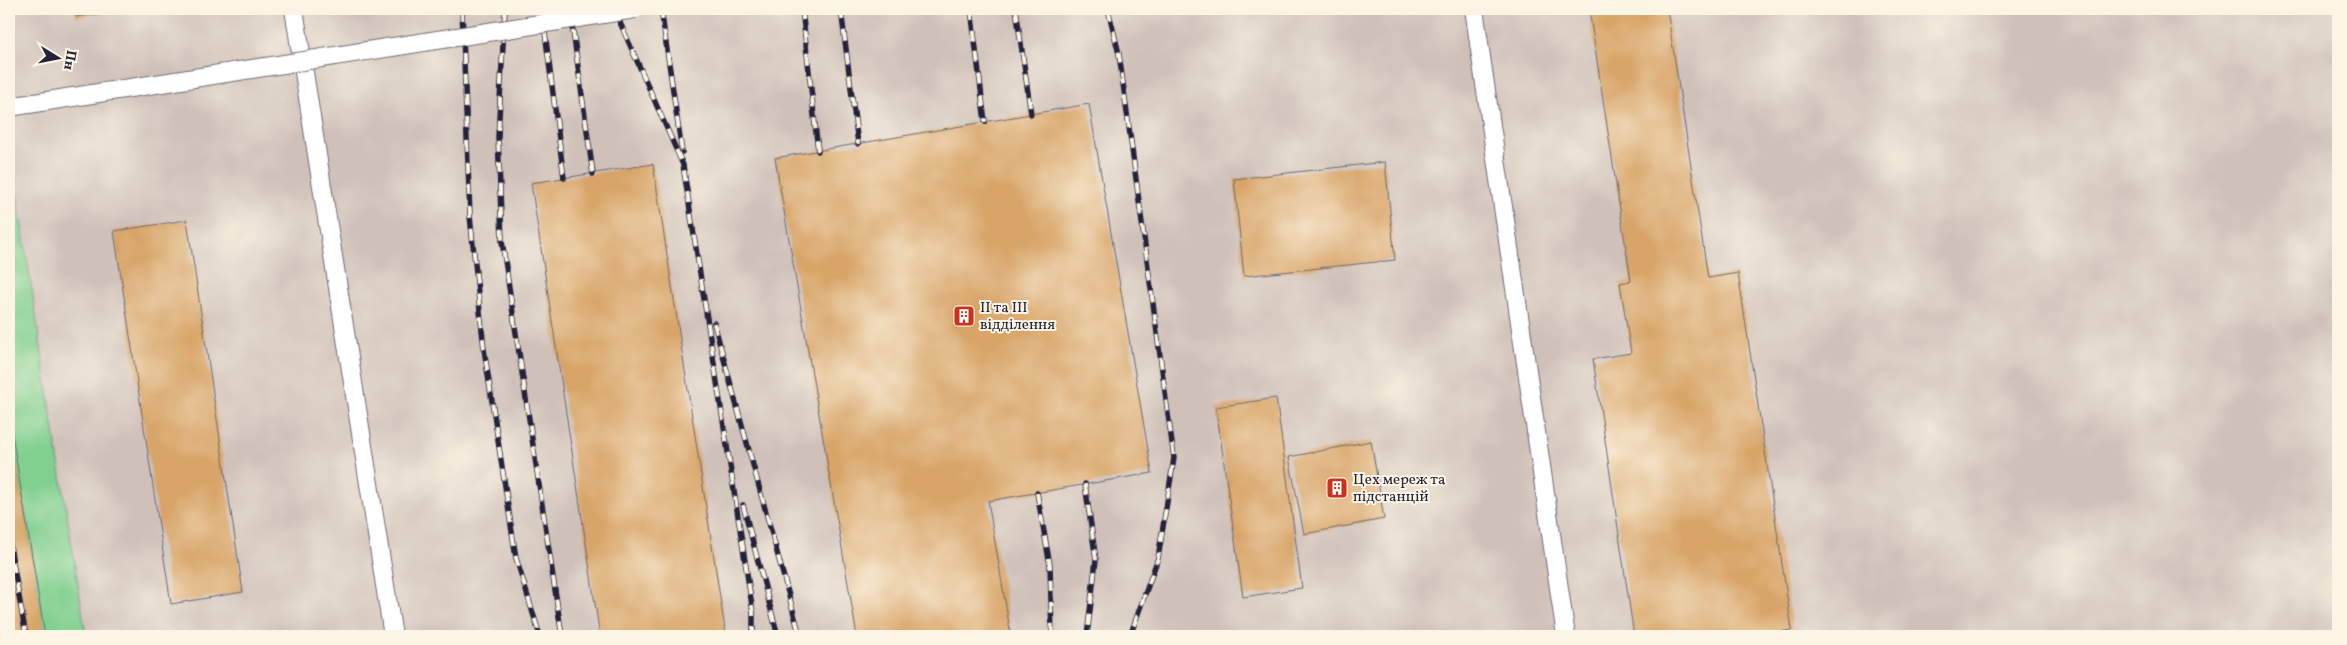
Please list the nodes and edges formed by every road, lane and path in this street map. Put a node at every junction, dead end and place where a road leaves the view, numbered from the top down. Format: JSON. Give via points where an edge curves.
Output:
{"nodes":[{"id":1,"x":294,"y":9,"type":"edge"},
{"id":2,"x":636,"y":9,"type":"edge"},
{"id":3,"x":1474,"y":9,"type":"edge"},
{"id":4,"x":9,"y":108,"type":"edge"},
{"id":5,"x":393,"y":636,"type":"edge"},
{"id":6,"x":1566,"y":636,"type":"edge"}],
"edges":[{"from":1,"to":5,"type":"lane"},
{"from":2,"to":4,"type":"lane","bridge":true},
{"from":3,"to":6,"type":"lane"}]}
